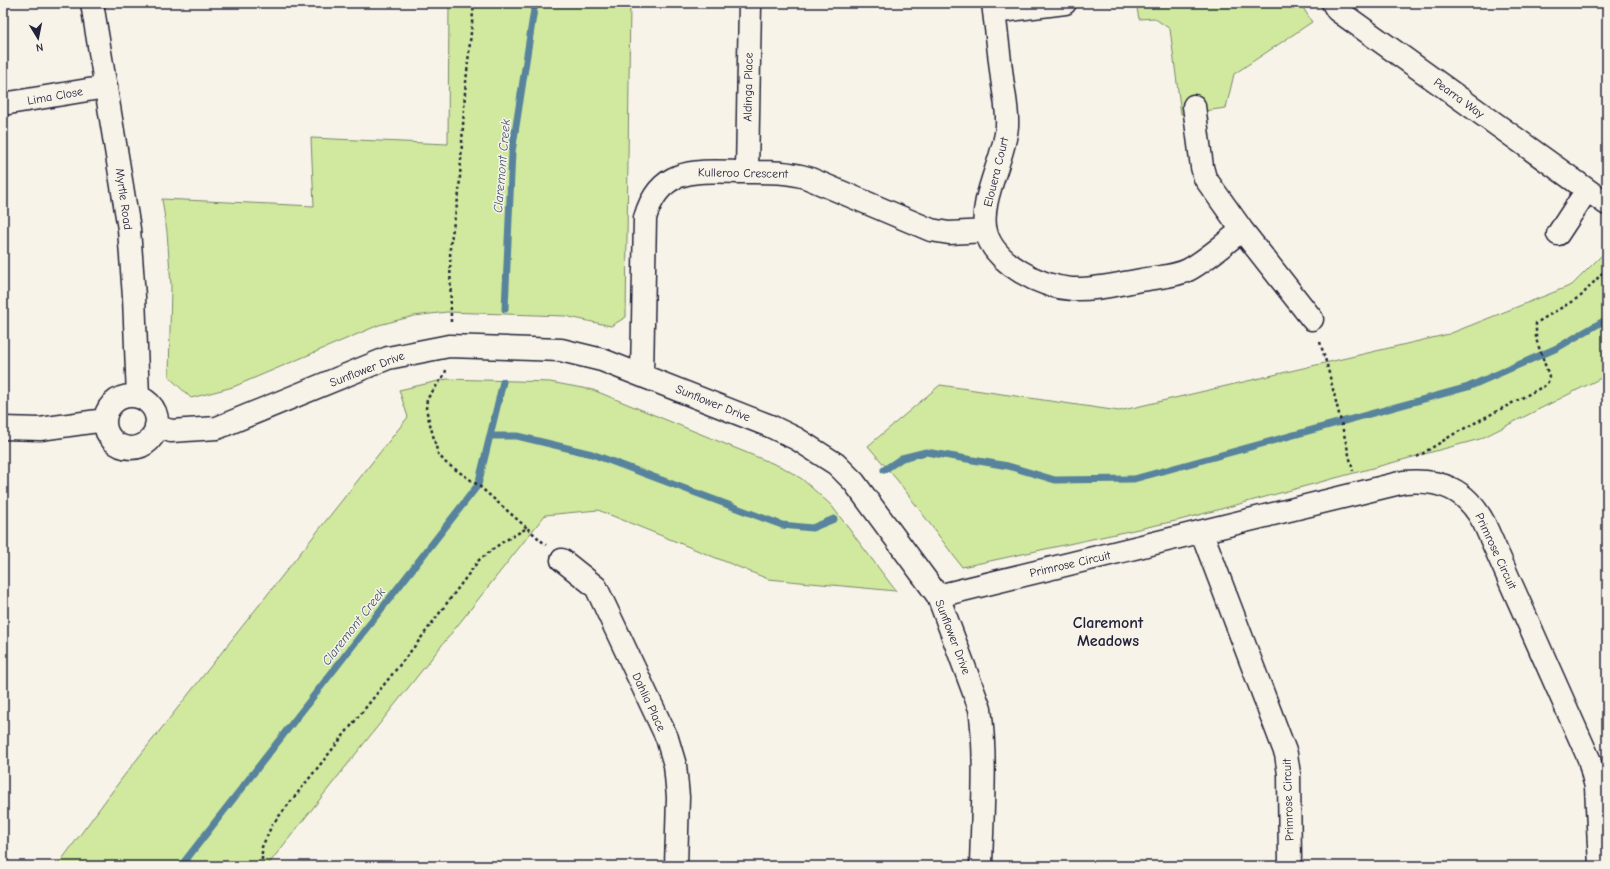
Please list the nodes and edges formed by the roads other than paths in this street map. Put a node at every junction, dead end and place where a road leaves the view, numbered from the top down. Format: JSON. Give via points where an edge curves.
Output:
{"nodes":[{"id":1,"x":92,"y":3,"type":"edge"},
{"id":2,"x":750,"y":3,"type":"edge"},
{"id":3,"x":1065,"y":3,"type":"edge"},
{"id":4,"x":1332,"y":3,"type":"edge"},
{"id":5,"x":993,"y":8,"type":"edge"},
{"id":6,"x":106,"y":87,"type":"junction"},
{"id":7,"x":3,"y":104,"type":"edge"},
{"id":8,"x":1194,"y":106,"type":"dead end"},
{"id":9,"x":747,"y":172,"type":"junction"},
{"id":10,"x":1587,"y":190,"type":"junction"},
{"id":11,"x":1607,"y":204,"type":"edge"},
{"id":12,"x":1242,"y":230,"type":"junction"},
{"id":13,"x":986,"y":231,"type":"junction"},
{"id":14,"x":1558,"y":234,"type":"dead end"},
{"id":15,"x":1312,"y":318,"type":"road end"},
{"id":16,"x":642,"y":375,"type":"junction"},
{"id":17,"x":138,"y":397,"type":"junction"},
{"id":18,"x":105,"y":420,"type":"junction"},
{"id":19,"x":156,"y":426,"type":"junction"},
{"id":20,"x":3,"y":428,"type":"edge"},
{"id":21,"x":1202,"y":533,"type":"junction"},
{"id":22,"x":562,"y":560,"type":"road end"},
{"id":23,"x":938,"y":596,"type":"junction"},
{"id":24,"x":676,"y":866,"type":"edge"},
{"id":25,"x":981,"y":866,"type":"edge"},
{"id":26,"x":1290,"y":866,"type":"edge"},
{"id":27,"x":1600,"y":866,"type":"edge"}],
"edges":[{"from":1,"to":6,"type":"street","name":"Myrtle Road"},
{"from":2,"to":9,"type":"street","name":"Aldinga Place"},
{"from":3,"to":5,"type":"street","name":"Elouera Court"},
{"from":4,"to":10,"type":"street","name":"Pearra Way","via":[[1337,10]]},
{"from":5,"to":13,"type":"street","name":"Elouera Court","via":[[1007,125],[988,194]]},
{"from":6,"to":7,"type":"street","name":"Lima Close"},
{"from":6,"to":17,"type":"street","name":"Myrtle Road","via":[[132,255]]},
{"from":8,"to":12,"type":"street","via":[[1205,178]]},
{"from":9,"to":13,"type":"street","name":"Kulleroo Crescent","via":[[800,175],[931,230],[949,233]]},
{"from":9,"to":16,"type":"street","name":"Kulleroo Crescent","via":[[686,173],[673,178],[654,196],[645,218]]},
{"from":10,"to":11,"type":"street","name":"Pearra Way"},
{"from":10,"to":14,"type":"street"},
{"from":12,"to":13,"type":"street","name":"Elouera Court","via":[[1188,270],[1088,289],[1054,286],[1030,277],[1008,264],[994,250]]},
{"from":12,"to":15,"type":"street"},
{"from":16,"to":19,"type":"street","name":"Sunflower Drive","via":[[602,360],[561,350],[449,346],[388,358],[217,428],[171,431]]},
{"from":16,"to":23,"type":"street","name":"Sunflower Drive","via":[[770,426],[798,439],[836,464],[854,482]]},
{"from":17,"to":18,"type":"street","via":[[130,396],[116,401],[107,412]]},
{"from":17,"to":19,"type":"street","via":[[145,400],[155,412]]},
{"from":18,"to":19,"type":"street","via":[[105,429],[109,437],[123,447],[132,448],[148,442]]},
{"from":18,"to":20,"type":"street","via":[[40,429]]},
{"from":21,"to":23,"type":"street","name":"Primrose Circuit"},
{"from":21,"to":26,"type":"street","name":"Primrose Circuit","via":[[1286,754],[1289,774]]},
{"from":21,"to":27,"type":"street","name":"Primrose Circuit","via":[[1404,482],[1434,482],[1466,498],[1484,523],[1589,759],[1596,787]]},
{"from":22,"to":24,"type":"street","name":"Dahlia Place","via":[[596,587],[667,738],[675,765],[678,797]]},
{"from":23,"to":25,"type":"street","name":"Sunflower Drive","via":[[980,709]]}]}
